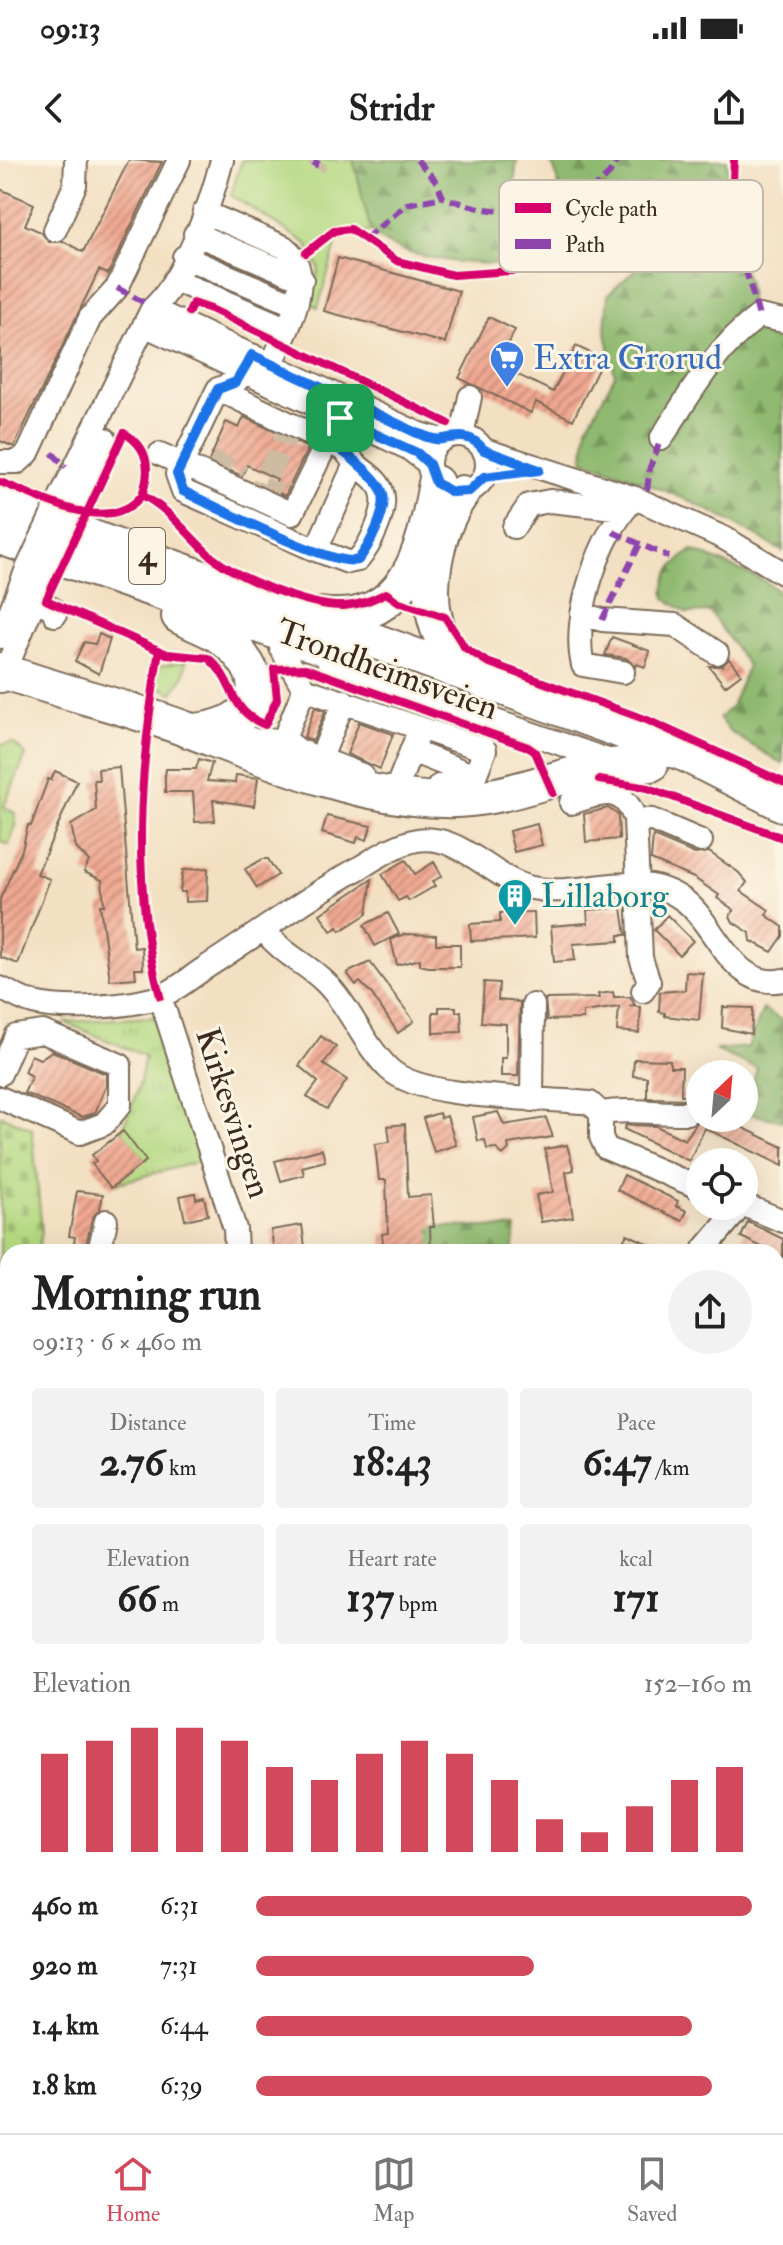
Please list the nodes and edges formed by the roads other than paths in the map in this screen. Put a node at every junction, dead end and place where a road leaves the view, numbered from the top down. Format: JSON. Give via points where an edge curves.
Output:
{"nodes":[{"id":1,"x":76,"y":160,"type":"edge"},
{"id":2,"x":179,"y":160,"type":"edge"},
{"id":3,"x":222,"y":160,"type":"edge"},
{"id":4,"x":55,"y":230,"type":"dead end"},
{"id":5,"x":176,"y":275,"type":"junction"},
{"id":6,"x":295,"y":298,"type":"junction"},
{"id":7,"x":783,"y":321,"type":"edge"},
{"id":8,"x":258,"y":368,"type":"junction"},
{"id":9,"x":218,"y":389,"type":"junction"},
{"id":10,"x":470,"y":397,"type":"dead end"},
{"id":11,"x":344,"y":409,"type":"junction"},
{"id":12,"x":452,"y":437,"type":"junction"},
{"id":13,"x":661,"y":439,"type":"dead end"},
{"id":14,"x":327,"y":442,"type":"junction"},
{"id":15,"x":484,"y":450,"type":"junction"},
{"id":16,"x":160,"y":454,"type":"dead end"},
{"id":17,"x":185,"y":458,"type":"junction"},
{"id":18,"x":210,"y":460,"type":"tunnel mouth"},
{"id":19,"x":0,"y":462,"type":"edge"},
{"id":20,"x":355,"y":464,"type":"junction"},
{"id":21,"x":539,"y":470,"type":"junction"},
{"id":22,"x":242,"y":476,"type":"tunnel mouth"},
{"id":23,"x":453,"y":479,"type":"junction"},
{"id":24,"x":259,"y":492,"type":"junction"},
{"id":25,"x":630,"y":503,"type":"junction"},
{"id":26,"x":0,"y":504,"type":"edge"},
{"id":27,"x":514,"y":527,"type":"dead end"},
{"id":28,"x":0,"y":537,"type":"edge"},
{"id":29,"x":316,"y":550,"type":"junction"},
{"id":30,"x":90,"y":570,"type":"junction"},
{"id":31,"x":36,"y":572,"type":"junction"},
{"id":32,"x":783,"y":573,"type":"edge"},
{"id":33,"x":35,"y":599,"type":"junction"},
{"id":34,"x":294,"y":609,"type":"junction"},
{"id":35,"x":582,"y":614,"type":"junction"},
{"id":36,"x":55,"y":615,"type":"dead end"},
{"id":37,"x":341,"y":617,"type":"junction"},
{"id":38,"x":216,"y":632,"type":"junction"},
{"id":39,"x":0,"y":637,"type":"edge"},
{"id":40,"x":281,"y":648,"type":"junction"},
{"id":41,"x":717,"y":653,"type":"dead end"},
{"id":42,"x":466,"y":668,"type":"junction"},
{"id":43,"x":623,"y":672,"type":"dead end"},
{"id":44,"x":2,"y":675,"type":"edge"},
{"id":45,"x":304,"y":689,"type":"junction"},
{"id":46,"x":344,"y":701,"type":"junction"},
{"id":47,"x":207,"y":729,"type":"junction"},
{"id":48,"x":415,"y":739,"type":"junction"},
{"id":49,"x":282,"y":749,"type":"junction"},
{"id":50,"x":636,"y":764,"type":"junction"},
{"id":51,"x":323,"y":767,"type":"junction"},
{"id":52,"x":399,"y":782,"type":"junction"},
{"id":53,"x":571,"y":803,"type":"dead end"},
{"id":54,"x":779,"y":803,"type":"edge"},
{"id":55,"x":635,"y":819,"type":"junction"},
{"id":56,"x":701,"y":841,"type":"dead end"},
{"id":57,"x":636,"y":883,"type":"junction"},
{"id":58,"x":264,"y":930,"type":"junction"},
{"id":59,"x":782,"y":983,"type":"edge"},
{"id":60,"x":0,"y":988,"type":"edge"},
{"id":61,"x":643,"y":991,"type":"dead end"},
{"id":62,"x":160,"y":996,"type":"junction"},
{"id":63,"x":53,"y":1005,"type":"junction"},
{"id":64,"x":533,"y":1005,"type":"dead end"},
{"id":65,"x":43,"y":1032,"type":"junction"},
{"id":66,"x":0,"y":1074,"type":"edge"},
{"id":67,"x":0,"y":1098,"type":"edge"},
{"id":68,"x":532,"y":1100,"type":"junction"},
{"id":69,"x":601,"y":1113,"type":"junction"},
{"id":70,"x":686,"y":1113,"type":"edge"},
{"id":71,"x":686,"y":1183,"type":"edge"},
{"id":72,"x":758,"y":1212,"type":"edge"},
{"id":73,"x":730,"y":1220,"type":"edge"},
{"id":74,"x":106,"y":1221,"type":"dead end"},
{"id":75,"x":783,"y":1221,"type":"edge"},
{"id":76,"x":101,"y":1244,"type":"edge"},
{"id":77,"x":236,"y":1244,"type":"edge"},
{"id":78,"x":709,"y":1244,"type":"edge"}],
"edges":[{"from":1,"to":4,"type":"street","via":[[75,185]]},
{"from":2,"to":19,"type":"street","via":[[117,288],[90,318],[28,453],[18,462]]},
{"from":3,"to":5,"type":"street"},
{"from":5,"to":6,"type":"street"},
{"from":5,"to":6,"type":"street"},
{"from":5,"to":6,"type":"street","via":[[284,247],[296,256]]},
{"from":5,"to":8,"type":"street"},
{"from":5,"to":31,"type":"street","bridge":true},
{"from":6,"to":8,"type":"street"},
{"from":7,"to":13,"type":"street","via":[[759,316],[736,332],[707,366]]},
{"from":8,"to":9,"type":"street"},
{"from":8,"to":11,"type":"street"},
{"from":9,"to":14,"type":"street"},
{"from":9,"to":17,"type":"street"},
{"from":10,"to":12,"type":"street"},
{"from":11,"to":12,"type":"street","via":[[417,433]]},
{"from":11,"to":14,"type":"street"},
{"from":11,"to":23,"type":"street"},
{"from":12,"to":15,"type":"street","via":[[478,443]]},
{"from":12,"to":23,"type":"street"},
{"from":14,"to":20,"type":"street","via":[[345,450]]},
{"from":14,"to":24,"type":"street","via":[[292,514]]},
{"from":15,"to":21,"type":"street"},
{"from":15,"to":23,"type":"street","via":[[487,464]]},
{"from":16,"to":17,"type":"street"},
{"from":17,"to":18,"type":"street"},
{"from":17,"to":24,"type":"street"},
{"from":17,"to":29,"type":"street","via":[[177,474],[183,491]]},
{"from":20,"to":29,"type":"street"},
{"from":20,"to":29,"type":"street","via":[[383,494],[363,554],[348,562]]},
{"from":21,"to":23,"type":"street"},
{"from":21,"to":25,"type":"street","via":[[586,479]]},
{"from":22,"to":24,"type":"street"},
{"from":23,"to":37,"type":"highway","via":[[402,588],[378,609]]},
{"from":23,"to":42,"type":"highway","via":[[432,598],[438,628]]},
{"from":25,"to":27,"type":"street","via":[[529,505]]},
{"from":25,"to":32,"type":"street","via":[[724,538]]},
{"from":25,"to":35,"type":"street","via":[[593,574]]},
{"from":26,"to":34,"type":"highway","name":"Trondheimsveien","number":"4"},
{"from":28,"to":30,"type":"highway","name":"Trondheimsveien","number":"4"},
{"from":30,"to":38,"type":"highway"},
{"from":30,"to":50,"type":"highway","name":"Trondheimsveien","number":"4","via":[[169,592]]},
{"from":31,"to":33,"type":"street"},
{"from":31,"to":39,"type":"street"},
{"from":33,"to":36,"type":"street"},
{"from":33,"to":44,"type":"street"},
{"from":34,"to":37,"type":"highway"},
{"from":34,"to":42,"type":"highway","name":"Trondheimsveien","number":"4","via":[[332,627]]},
{"from":35,"to":41,"type":"street","via":[[675,625]]},
{"from":35,"to":43,"type":"street","via":[[578,646],[583,665]]},
{"from":37,"to":42,"type":"street"},
{"from":38,"to":40,"type":"street"},
{"from":38,"to":47,"type":"highway","via":[[246,662],[254,685],[244,713]]},
{"from":40,"to":45,"type":"street"},
{"from":40,"to":50,"type":"street"},
{"from":42,"to":54,"type":"highway","name":"Trondheimsveien","number":"4","via":[[687,755]]},
{"from":44,"to":47,"type":"highway"},
{"from":45,"to":46,"type":"street"},
{"from":45,"to":49,"type":"street"},
{"from":46,"to":48,"type":"street"},
{"from":46,"to":51,"type":"street"},
{"from":47,"to":49,"type":"highway"},
{"from":48,"to":52,"type":"street"},
{"from":48,"to":52,"type":"street","via":[[485,750],[473,781],[441,787]]},
{"from":49,"to":51,"type":"highway"},
{"from":50,"to":51,"type":"highway","via":[[464,800],[403,797]]},
{"from":50,"to":54,"type":"highway","name":"Trondheimsveien","number":"4"},
{"from":51,"to":52,"type":"street"},
{"from":53,"to":55,"type":"street","via":[[620,795]]},
{"from":55,"to":56,"type":"street","via":[[652,820]]},
{"from":55,"to":57,"type":"street"},
{"from":57,"to":58,"type":"street","via":[[527,887],[460,849],[416,840],[318,892]]},
{"from":57,"to":59,"type":"street","via":[[684,900],[733,962]]},
{"from":57,"to":61,"type":"street","via":[[641,958],[649,982]]},
{"from":58,"to":62,"type":"street"},
{"from":58,"to":68,"type":"street","via":[[279,950],[324,981],[396,1076],[422,1086]]},
{"from":60,"to":63,"type":"street","via":[[32,1003]]},
{"from":62,"to":63,"type":"street","via":[[83,1007]]},
{"from":62,"to":77,"type":"street","name":"Kirkesvingen"},
{"from":63,"to":65,"type":"street"},
{"from":64,"to":68,"type":"street"},
{"from":65,"to":66,"type":"street","via":[[16,1036]]},
{"from":65,"to":67,"type":"street","via":[[120,1065],[120,1105],[104,1124],[80,1133]]},
{"from":68,"to":69,"type":"street","via":[[590,1103]]},
{"from":69,"to":70,"type":"street","via":[[630,1109]]},
{"from":69,"to":71,"type":"street","via":[[602,1142],[613,1154]]},
{"from":72,"to":75,"type":"street"},
{"from":73,"to":78,"type":"street"},
{"from":74,"to":76,"type":"street"}]}
